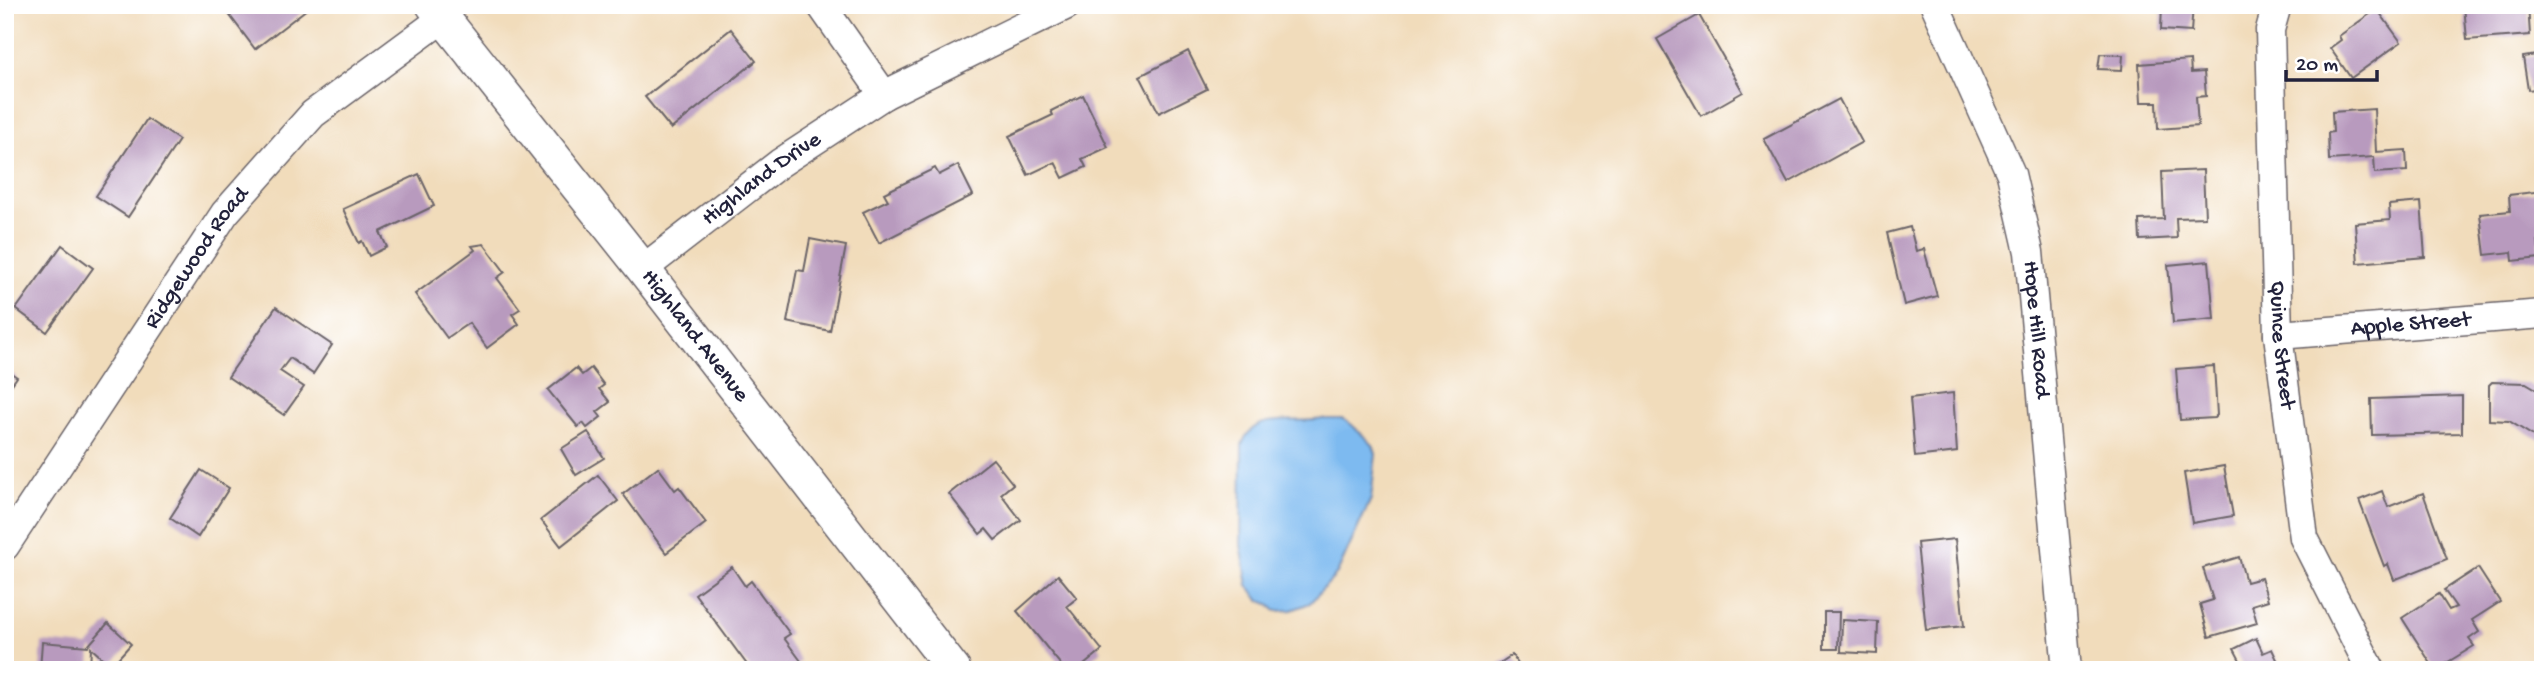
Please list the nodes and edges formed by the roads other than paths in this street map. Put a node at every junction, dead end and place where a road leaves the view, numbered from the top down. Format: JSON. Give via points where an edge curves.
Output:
{"nodes":[{"id":1,"x":821,"y":5,"type":"edge"},
{"id":2,"x":1067,"y":5,"type":"edge"},
{"id":3,"x":1935,"y":5,"type":"edge"},
{"id":4,"x":2277,"y":5,"type":"edge"},
{"id":5,"x":438,"y":12,"type":"edge"},
{"id":6,"x":884,"y":95,"type":"junction"},
{"id":7,"x":643,"y":269,"type":"junction"},
{"id":8,"x":2543,"y":314,"type":"edge"},
{"id":9,"x":2278,"y":335,"type":"junction"},
{"id":10,"x":5,"y":546,"type":"edge"},
{"id":11,"x":954,"y":670,"type":"edge"},
{"id":12,"x":2067,"y":670,"type":"edge"},
{"id":13,"x":2371,"y":670,"type":"edge"}],
"edges":[{"from":1,"to":6,"type":"street"},
{"from":2,"to":6,"type":"street","name":"Highland Drive"},
{"from":3,"to":12,"type":"street","name":"Hope Hill Road","via":[[2011,174],[2029,252]]},
{"from":4,"to":9,"type":"street","name":"Quince Street","via":[[2270,30]]},
{"from":5,"to":7,"type":"street","name":"Highland Avenue"},
{"from":5,"to":10,"type":"street","name":"Ridgewood Road","via":[[313,114],[225,213]]},
{"from":6,"to":7,"type":"street","name":"Highland Drive","via":[[780,163]]},
{"from":7,"to":11,"type":"street","name":"Highland Avenue"},
{"from":8,"to":9,"type":"street","name":"Apple Street"},
{"from":9,"to":13,"type":"street","name":"Quince Street","via":[[2304,538]]}]}
